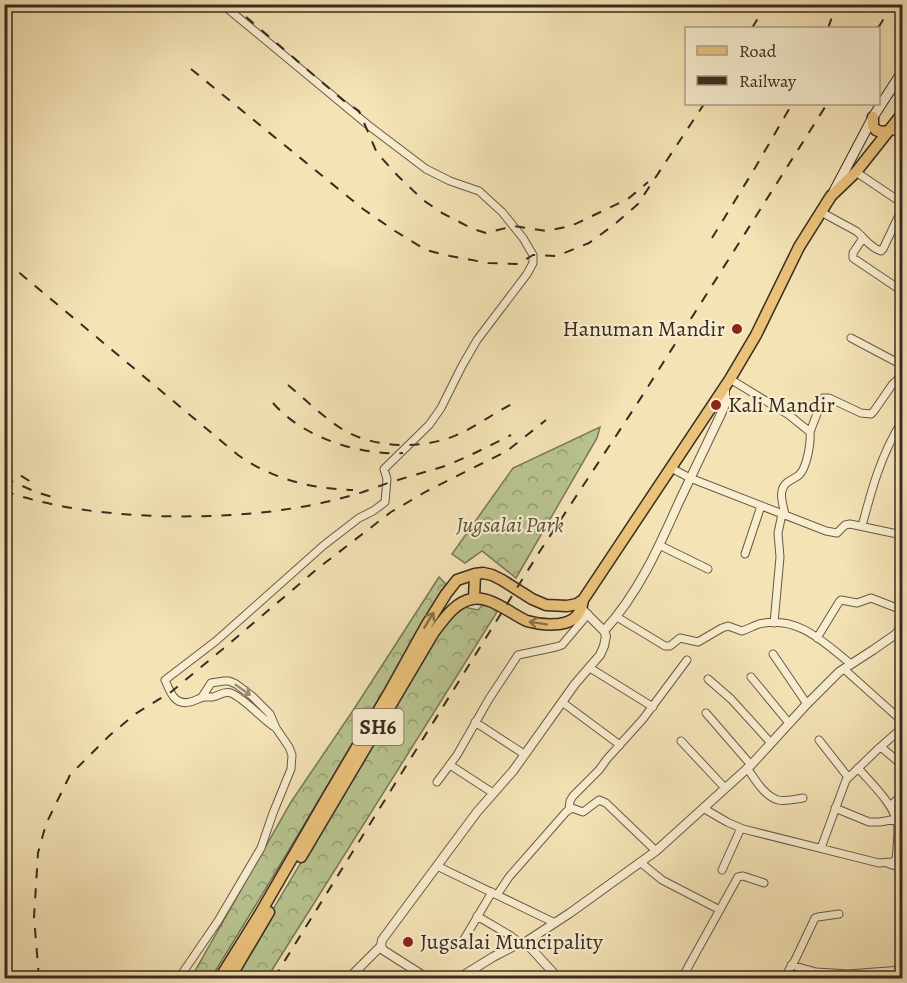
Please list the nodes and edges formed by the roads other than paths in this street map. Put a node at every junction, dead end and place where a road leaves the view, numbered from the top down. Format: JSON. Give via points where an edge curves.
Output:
{"nodes":[{"id":1,"x":222,"y":4,"type":"edge"},
{"id":2,"x":903,"y":72,"type":"edge"},
{"id":3,"x":903,"y":114,"type":"edge"},
{"id":4,"x":873,"y":117,"type":"junction"},
{"id":5,"x":890,"y":129,"type":"junction"},
{"id":6,"x":903,"y":136,"type":"edge"},
{"id":7,"x":856,"y":172,"type":"junction"},
{"id":8,"x":831,"y":196,"type":"junction"},
{"id":9,"x":903,"y":203,"type":"edge"},
{"id":10,"x":903,"y":209,"type":"edge"},
{"id":11,"x":821,"y":212,"type":"junction"},
{"id":12,"x":863,"y":238,"type":"junction"},
{"id":13,"x":903,"y":291,"type":"edge"},
{"id":14,"x":851,"y":338,"type":"dead end"},
{"id":15,"x":903,"y":365,"type":"edge"},
{"id":16,"x":903,"y":375,"type":"edge"},
{"id":17,"x":728,"y":382,"type":"junction"},
{"id":18,"x":903,"y":421,"type":"edge"},
{"id":19,"x":810,"y":432,"type":"junction"},
{"id":20,"x":671,"y":468,"type":"junction"},
{"id":21,"x":690,"y":478,"type":"junction"},
{"id":22,"x":761,"y":506,"type":"junction"},
{"id":23,"x":783,"y":514,"type":"junction"},
{"id":24,"x":862,"y":526,"type":"junction"},
{"id":25,"x":903,"y":535,"type":"edge"},
{"id":26,"x":659,"y":546,"type":"junction"},
{"id":27,"x":745,"y":554,"type":"dead end"},
{"id":28,"x":708,"y":569,"type":"dead end"},
{"id":29,"x":475,"y":573,"type":"junction"},
{"id":30,"x":474,"y":598,"type":"junction"},
{"id":31,"x":582,"y":607,"type":"junction"},
{"id":32,"x":903,"y":610,"type":"edge"},
{"id":33,"x":617,"y":617,"type":"junction"},
{"id":34,"x":774,"y":623,"type":"junction"},
{"id":35,"x":903,"y":626,"type":"edge"},
{"id":36,"x":604,"y":631,"type":"junction"},
{"id":37,"x":899,"y":637,"type":"edge"},
{"id":38,"x":817,"y":638,"type":"junction"},
{"id":39,"x":773,"y":654,"type":"dead end"},
{"id":40,"x":687,"y":660,"type":"dead end"},
{"id":41,"x":847,"y":666,"type":"junction"},
{"id":42,"x":590,"y":668,"type":"junction"},
{"id":43,"x":752,"y":677,"type":"dead end"},
{"id":44,"x":708,"y":679,"type":"dead end"},
{"id":45,"x":202,"y":697,"type":"junction"},
{"id":46,"x":562,"y":702,"type":"junction"},
{"id":47,"x":807,"y":704,"type":"junction"},
{"id":48,"x":653,"y":707,"type":"junction"},
{"id":49,"x":706,"y":713,"type":"dead end"},
{"id":50,"x":903,"y":721,"type":"edge"},
{"id":51,"x":475,"y":722,"type":"junction"},
{"id":52,"x":789,"y":723,"type":"junction"},
{"id":53,"x":276,"y":728,"type":"junction"},
{"id":54,"x":903,"y":728,"type":"edge"},
{"id":55,"x":819,"y":740,"type":"dead end"},
{"id":56,"x":681,"y":741,"type":"dead end"},
{"id":57,"x":771,"y":743,"type":"junction"},
{"id":58,"x":620,"y":745,"type":"junction"},
{"id":59,"x":881,"y":747,"type":"junction"},
{"id":60,"x":524,"y":754,"type":"junction"},
{"id":61,"x":450,"y":765,"type":"junction"},
{"id":62,"x":903,"y":765,"type":"edge"},
{"id":63,"x":749,"y":766,"type":"junction"},
{"id":64,"x":858,"y":768,"type":"junction"},
{"id":65,"x":848,"y":777,"type":"junction"},
{"id":66,"x":436,"y":783,"type":"dead end"},
{"id":67,"x":724,"y":788,"type":"junction"},
{"id":68,"x":494,"y":793,"type":"junction"},
{"id":69,"x":903,"y":795,"type":"edge"},
{"id":70,"x":803,"y":798,"type":"dead end"},
{"id":71,"x":890,"y":806,"type":"junction"},
{"id":72,"x":703,"y":808,"type":"junction"},
{"id":73,"x":835,"y":808,"type":"junction"},
{"id":74,"x":569,"y":809,"type":"junction"},
{"id":75,"x":896,"y":819,"type":"junction"},
{"id":76,"x":741,"y":828,"type":"junction"},
{"id":77,"x":821,"y":848,"type":"junction"},
{"id":78,"x":656,"y":851,"type":"junction"},
{"id":79,"x":899,"y":858,"type":"edge"},
{"id":80,"x":640,"y":862,"type":"junction"},
{"id":81,"x":887,"y":863,"type":"junction"},
{"id":82,"x":437,"y":866,"type":"junction"},
{"id":83,"x":903,"y":868,"type":"edge"},
{"id":84,"x":722,"y":870,"type":"dead end"},
{"id":85,"x":764,"y":883,"type":"dead end"},
{"id":86,"x":494,"y":893,"type":"junction"},
{"id":87,"x":720,"y":910,"type":"junction"},
{"id":88,"x":839,"y":914,"type":"dead end"},
{"id":89,"x":477,"y":916,"type":"junction"},
{"id":90,"x":555,"y":923,"type":"junction"},
{"id":91,"x":463,"y":941,"type":"dead end"},
{"id":92,"x":522,"y":943,"type":"junction"},
{"id":93,"x":381,"y":946,"type":"junction"},
{"id":94,"x":791,"y":965,"type":"junction"},
{"id":95,"x":903,"y":970,"type":"edge"},
{"id":96,"x":179,"y":978,"type":"edge"},
{"id":97,"x":220,"y":978,"type":"edge"},
{"id":98,"x":230,"y":978,"type":"edge"},
{"id":99,"x":349,"y":978,"type":"edge"},
{"id":100,"x":427,"y":978,"type":"edge"},
{"id":101,"x":459,"y":978,"type":"edge"},
{"id":102,"x":558,"y":978,"type":"edge"},
{"id":103,"x":682,"y":978,"type":"edge"},
{"id":104,"x":784,"y":978,"type":"edge"}],
"edges":[{"from":1,"to":45,"type":"street","via":[[426,169],[479,191],[502,212],[534,255],[527,274],[477,340],[441,408],[384,469],[385,502],[324,545],[216,641],[165,680],[177,700],[184,703]]},
{"from":2,"to":4,"type":"main road"},
{"from":3,"to":5,"type":"main road"},
{"from":4,"to":5,"type":"main road","via":[[876,130]]},
{"from":4,"to":8,"type":"main road"},
{"from":5,"to":6,"type":"street"},
{"from":5,"to":7,"type":"main road"},
{"from":7,"to":8,"type":"main road"},
{"from":7,"to":9,"type":"street"},
{"from":8,"to":11,"type":"main road"},
{"from":10,"to":12,"type":"street","via":[[883,249],[867,244]]},
{"from":11,"to":12,"type":"street"},
{"from":11,"to":17,"type":"main road"},
{"from":12,"to":13,"type":"street","via":[[853,258]]},
{"from":14,"to":15,"type":"street"},
{"from":16,"to":19,"type":"street","via":[[871,414],[823,398]]},
{"from":17,"to":19,"type":"street"},
{"from":17,"to":20,"type":"main road"},
{"from":17,"to":21,"type":"street","via":[[725,405]]},
{"from":18,"to":24,"type":"street","via":[[885,452]]},
{"from":19,"to":23,"type":"street","via":[[804,468],[784,484]]},
{"from":20,"to":21,"type":"street"},
{"from":20,"to":31,"type":"main road"},
{"from":21,"to":22,"type":"street"},
{"from":21,"to":26,"type":"street"},
{"from":22,"to":23,"type":"street"},
{"from":22,"to":27,"type":"street"},
{"from":23,"to":24,"type":"street","via":[[833,532],[844,525]]},
{"from":23,"to":34,"type":"street","via":[[778,533],[780,557]]},
{"from":24,"to":25,"type":"street"},
{"from":26,"to":28,"type":"street"},
{"from":26,"to":33,"type":"street"},
{"from":29,"to":30,"type":"main road"},
{"from":29,"to":31,"type":"main road","via":[[492,575],[546,605]]},
{"from":97,"to":29,"type":"main road","number":"SH6","one_way":true,"via":[[438,606],[457,580]]},
{"from":31,"to":30,"type":"main road","one_way":true,"via":[[571,621],[543,624]]},
{"from":30,"to":98,"type":"main road","number":"SH6","via":[[457,606],[434,632]]},
{"from":31,"to":36,"type":"street"},
{"from":31,"to":51,"type":"street","via":[[562,645],[518,655]]},
{"from":32,"to":38,"type":"street","via":[[871,598],[858,603],[841,600]]},
{"from":33,"to":34,"type":"street","via":[[665,646],[680,638],[701,641],[728,626],[742,632],[759,624]]},
{"from":33,"to":36,"type":"street"},
{"from":34,"to":38,"type":"street","via":[[799,626]]},
{"from":35,"to":37,"type":"street"},
{"from":36,"to":42,"type":"street","via":[[604,646]]},
{"from":37,"to":41,"type":"street"},
{"from":38,"to":41,"type":"street"},
{"from":39,"to":47,"type":"street"},
{"from":40,"to":48,"type":"street"},
{"from":41,"to":47,"type":"street"},
{"from":41,"to":50,"type":"street"},
{"from":42,"to":46,"type":"street"},
{"from":42,"to":48,"type":"street"},
{"from":43,"to":52,"type":"street"},
{"from":44,"to":57,"type":"street","via":[[726,693]]},
{"from":45,"to":53,"type":"street","via":[[230,693]]},
{"from":45,"to":53,"type":"street","one_way":true,"via":[[211,683],[232,682],[262,704]]},
{"from":46,"to":58,"type":"street"},
{"from":46,"to":60,"type":"street"},
{"from":47,"to":52,"type":"street"},
{"from":48,"to":58,"type":"street"},
{"from":49,"to":63,"type":"street"},
{"from":51,"to":60,"type":"street"},
{"from":51,"to":61,"type":"street"},
{"from":52,"to":57,"type":"street"},
{"from":53,"to":96,"type":"street","via":[[290,747],[293,762],[266,838],[200,950]]},
{"from":54,"to":59,"type":"street"},
{"from":55,"to":65,"type":"street"},
{"from":56,"to":67,"type":"street"},
{"from":57,"to":63,"type":"street"},
{"from":58,"to":74,"type":"street","via":[[573,796]]},
{"from":59,"to":62,"type":"street"},
{"from":59,"to":64,"type":"street"},
{"from":60,"to":68,"type":"street"},
{"from":61,"to":66,"type":"street"},
{"from":61,"to":68,"type":"street"},
{"from":63,"to":67,"type":"street"},
{"from":63,"to":70,"type":"street","via":[[765,791],[776,799]]},
{"from":64,"to":65,"type":"street"},
{"from":64,"to":71,"type":"street"},
{"from":65,"to":73,"type":"street"},
{"from":67,"to":72,"type":"street"},
{"from":68,"to":82,"type":"street"},
{"from":69,"to":71,"type":"street"},
{"from":71,"to":75,"type":"street"},
{"from":72,"to":76,"type":"street"},
{"from":72,"to":78,"type":"street"},
{"from":73,"to":75,"type":"street","via":[[869,822]]},
{"from":73,"to":77,"type":"street"},
{"from":74,"to":78,"type":"street","via":[[583,812],[599,800],[604,801]]},
{"from":74,"to":86,"type":"street"},
{"from":75,"to":79,"type":"street"},
{"from":76,"to":77,"type":"street"},
{"from":76,"to":84,"type":"street"},
{"from":77,"to":81,"type":"street"},
{"from":78,"to":80,"type":"street"},
{"from":79,"to":81,"type":"street"},
{"from":80,"to":87,"type":"street","via":[[662,880]]},
{"from":80,"to":90,"type":"street"},
{"from":81,"to":83,"type":"street"},
{"from":82,"to":86,"type":"street"},
{"from":82,"to":93,"type":"street"},
{"from":85,"to":87,"type":"street","via":[[740,876]]},
{"from":86,"to":89,"type":"street"},
{"from":86,"to":90,"type":"street"},
{"from":87,"to":103,"type":"street"},
{"from":88,"to":94,"type":"street","via":[[815,918]]},
{"from":89,"to":91,"type":"street"},
{"from":89,"to":92,"type":"street"},
{"from":90,"to":92,"type":"street"},
{"from":92,"to":101,"type":"street"},
{"from":92,"to":102,"type":"street"},
{"from":93,"to":99,"type":"street"},
{"from":93,"to":100,"type":"street"},
{"from":94,"to":95,"type":"street","via":[[816,972],[848,974]]},
{"from":94,"to":104,"type":"street"}]}
